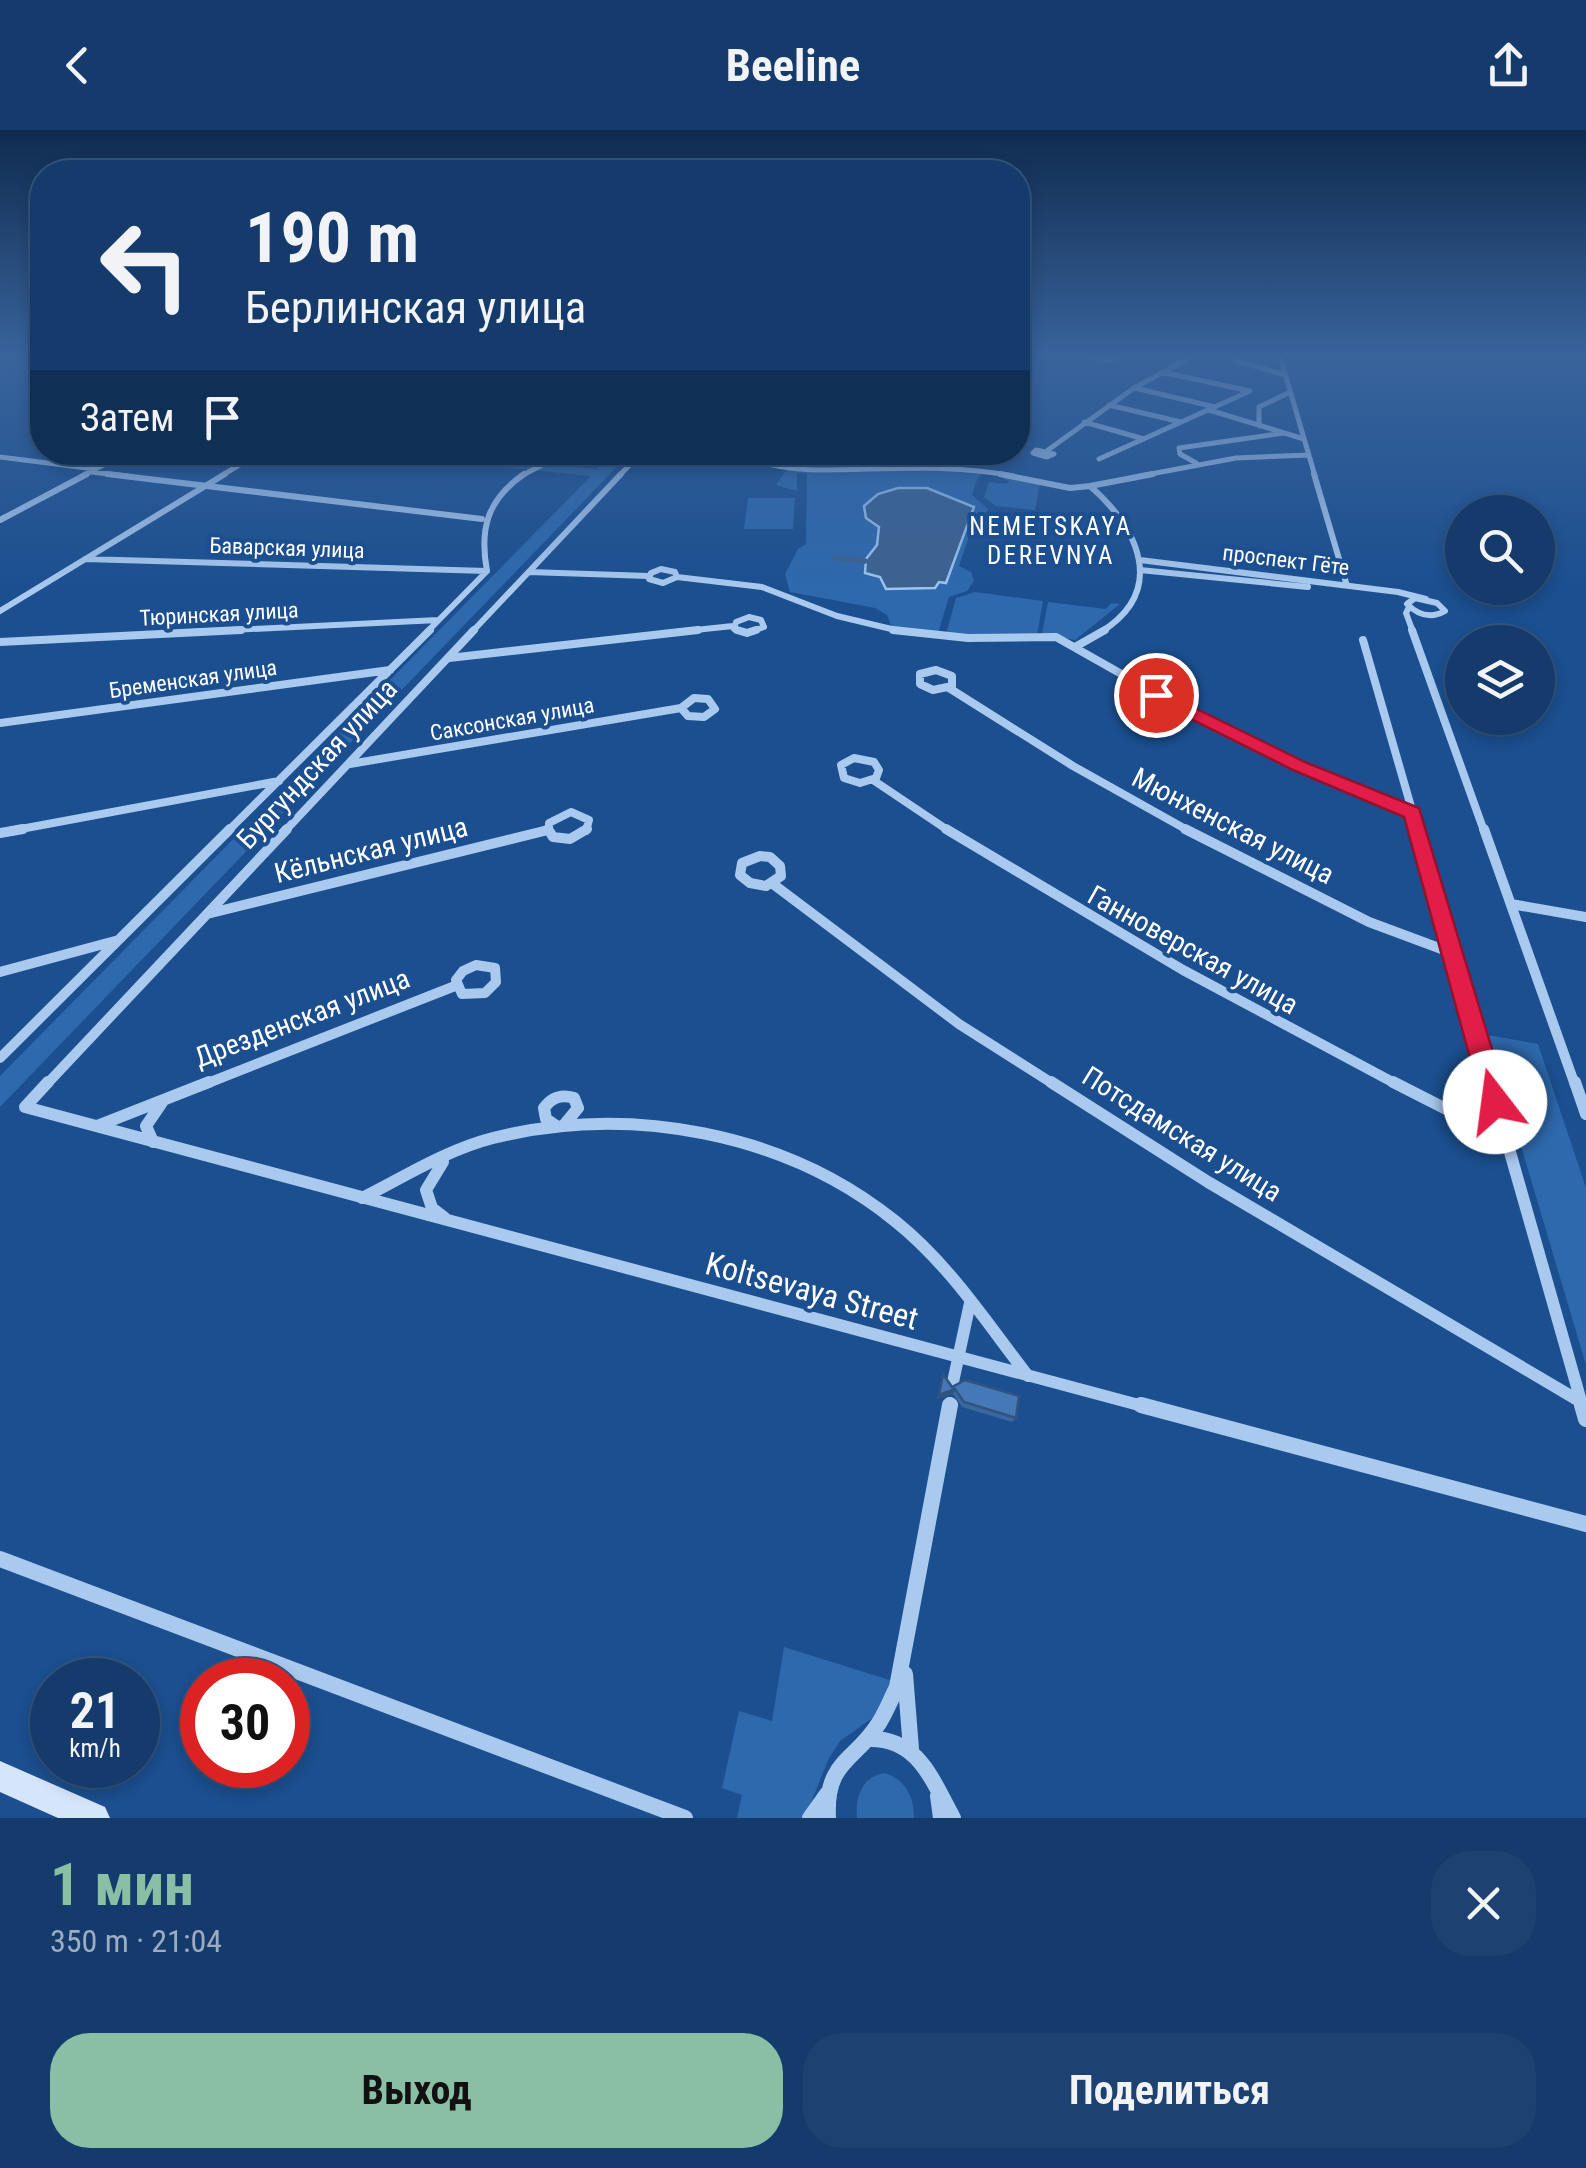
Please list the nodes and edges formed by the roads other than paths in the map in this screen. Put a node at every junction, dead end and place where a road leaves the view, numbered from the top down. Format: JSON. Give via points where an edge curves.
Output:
{"nodes":[{"id":1,"x":1071,"y":432,"type":"edge"},
{"id":2,"x":1121,"y":432,"type":"edge"},
{"id":3,"x":1158,"y":432,"type":"edge"},
{"id":4,"x":1280,"y":432,"type":"edge"},
{"id":5,"x":1302,"y":432,"type":"edge"},
{"id":6,"x":1284,"y":433,"type":"junction"},
{"id":7,"x":1144,"y":438,"type":"junction"},
{"id":8,"x":1304,"y":439,"type":"junction"},
{"id":9,"x":1309,"y":455,"type":"junction"},
{"id":10,"x":0,"y":457,"type":"edge"},
{"id":11,"x":1099,"y":459,"type":"dead end"},
{"id":12,"x":30,"y":461,"type":"edge"},
{"id":13,"x":1198,"y":464,"type":"junction"},
{"id":14,"x":54,"y":465,"type":"edge"},
{"id":15,"x":105,"y":465,"type":"edge"},
{"id":16,"x":240,"y":465,"type":"edge"},
{"id":17,"x":542,"y":465,"type":"edge"},
{"id":18,"x":630,"y":465,"type":"edge"},
{"id":19,"x":785,"y":465,"type":"edge"},
{"id":20,"x":883,"y":466,"type":"joint"},
{"id":21,"x":924,"y":466,"type":"joint"},
{"id":22,"x":94,"y":471,"type":"junction"},
{"id":23,"x":1023,"y":477,"type":"junction"},
{"id":24,"x":210,"y":483,"type":"junction"},
{"id":25,"x":1090,"y":486,"type":"junction"},
{"id":26,"x":0,"y":516,"type":"edge"},
{"id":27,"x":482,"y":518,"type":"junction"},
{"id":28,"x":86,"y":559,"type":"junction"},
{"id":29,"x":1140,"y":560,"type":"junction"},
{"id":30,"x":1140,"y":570,"type":"junction"},
{"id":31,"x":487,"y":571,"type":"junction"},
{"id":32,"x":529,"y":572,"type":"junction"},
{"id":33,"x":648,"y":576,"type":"junction"},
{"id":34,"x":677,"y":577,"type":"junction"},
{"id":35,"x":1346,"y":586,"type":"junction"},
{"id":36,"x":1426,"y":599,"type":"junction"},
{"id":37,"x":1408,"y":604,"type":"junction"},
{"id":38,"x":0,"y":612,"type":"edge"},
{"id":39,"x":1430,"y":615,"type":"junction"},
{"id":40,"x":440,"y":620,"type":"junction"},
{"id":41,"x":1409,"y":623,"type":"junction"},
{"id":42,"x":733,"y":626,"type":"dead end"},
{"id":43,"x":1362,"y":640,"type":"dead end"},
{"id":44,"x":0,"y":642,"type":"edge"},
{"id":45,"x":1075,"y":648,"type":"junction"},
{"id":46,"x":448,"y":658,"type":"junction"},
{"id":47,"x":392,"y":670,"type":"junction"},
{"id":48,"x":949,"y":688,"type":"junction"},
{"id":49,"x":681,"y":708,"type":"dead end"},
{"id":50,"x":0,"y":723,"type":"edge"},
{"id":51,"x":350,"y":764,"type":"junction"},
{"id":52,"x":280,"y":780,"type":"junction"},
{"id":53,"x":872,"y":780,"type":"junction"},
{"id":54,"x":1412,"y":813,"type":"junction"},
{"id":55,"x":548,"y":830,"type":"junction"},
{"id":56,"x":0,"y":833,"type":"edge"},
{"id":57,"x":773,"y":884,"type":"junction"},
{"id":58,"x":1511,"y":904,"type":"junction"},
{"id":59,"x":206,"y":914,"type":"junction"},
{"id":60,"x":1586,"y":917,"type":"edge"},
{"id":61,"x":120,"y":940,"type":"junction"},
{"id":62,"x":1455,"y":954,"type":"junction"},
{"id":63,"x":0,"y":972,"type":"edge"},
{"id":64,"x":455,"y":986,"type":"dead end"},
{"id":65,"x":0,"y":1058,"type":"edge"},
{"id":66,"x":168,"y":1098,"type":"junction"},
{"id":67,"x":25,"y":1107,"type":"joint"},
{"id":68,"x":1586,"y":1114,"type":"edge"},
{"id":69,"x":96,"y":1126,"type":"junction"},
{"id":70,"x":1505,"y":1139,"type":"junction"},
{"id":71,"x":154,"y":1143,"type":"junction"},
{"id":72,"x":448,"y":1157,"type":"junction"},
{"id":73,"x":362,"y":1198,"type":"junction"},
{"id":74,"x":449,"y":1221,"type":"junction"},
{"id":75,"x":970,"y":1302,"type":"junction"},
{"id":76,"x":956,"y":1358,"type":"junction"},
{"id":77,"x":1028,"y":1377,"type":"junction"},
{"id":78,"x":953,"y":1382,"type":"edge"},
{"id":79,"x":1582,"y":1402,"type":"junction"},
{"id":80,"x":950,"y":1403,"type":"edge"},
{"id":81,"x":1586,"y":1418,"type":"edge"},
{"id":82,"x":1586,"y":1524,"type":"edge"},
{"id":83,"x":0,"y":1558,"type":"edge"},
{"id":84,"x":906,"y":1658,"type":"junction"},
{"id":85,"x":867,"y":1740,"type":"junction"},
{"id":86,"x":910,"y":1749,"type":"junction"},
{"id":87,"x":0,"y":1776,"type":"edge"},
{"id":88,"x":931,"y":1776,"type":"junction"},
{"id":89,"x":830,"y":1788,"type":"junction"},
{"id":90,"x":47,"y":1807,"type":"edge"},
{"id":91,"x":94,"y":1818,"type":"edge"},
{"id":92,"x":685,"y":1818,"type":"edge"},
{"id":93,"x":810,"y":1818,"type":"edge"},
{"id":94,"x":828,"y":1818,"type":"edge"},
{"id":95,"x":941,"y":1818,"type":"edge"},
{"id":96,"x":954,"y":1818,"type":"edge"}],
"edges":[{"from":1,"to":23,"type":"street","via":[[1048,450],[1054,455],[1040,457]]},
{"from":2,"to":7,"type":"street"},
{"from":3,"to":7,"type":"street"},
{"from":4,"to":6,"type":"street"},
{"from":5,"to":8,"type":"street"},
{"from":6,"to":8,"type":"street"},
{"from":6,"to":13,"type":"street","via":[[1180,448]]},
{"from":7,"to":11,"type":"street"},
{"from":8,"to":9,"type":"street"},
{"from":9,"to":13,"type":"street"},
{"from":9,"to":35,"type":"street"},
{"from":10,"to":12,"type":"street"},
{"from":13,"to":25,"type":"street"},
{"from":14,"to":22,"type":"street"},
{"from":15,"to":22,"type":"street"},
{"from":16,"to":24,"type":"street"},
{"from":17,"to":27,"type":"street","via":[[506,490]]},
{"from":18,"to":32,"type":"street","name":"Бургундская улица"},
{"from":19,"to":20,"type":"street"},
{"from":20,"to":21,"type":"street"},
{"from":21,"to":23,"type":"street"},
{"from":22,"to":24,"type":"street"},
{"from":22,"to":26,"type":"street"},
{"from":23,"to":25,"type":"street"},
{"from":24,"to":27,"type":"street"},
{"from":24,"to":28,"type":"street"},
{"from":25,"to":29,"type":"street","via":[[1124,515]]},
{"from":27,"to":31,"type":"street"},
{"from":28,"to":31,"type":"street","name":"Баварская улица"},
{"from":28,"to":38,"type":"street"},
{"from":29,"to":30,"type":"street"},
{"from":29,"to":35,"type":"street","name":"проспект Гёте"},
{"from":30,"to":37,"type":"street","name":"проспект Гёте","via":[[1376,594]]},
{"from":30,"to":45,"type":"street","via":[[1121,617]]},
{"from":31,"to":40,"type":"street","name":"Бургундская улица"},
{"from":32,"to":33,"type":"street"},
{"from":32,"to":46,"type":"street","name":"Бургундская улица"},
{"from":33,"to":34,"type":"street","via":[[658,583]]},
{"from":33,"to":34,"type":"street","via":[[665,569]]},
{"from":34,"to":45,"type":"street","via":[[762,587],[906,633],[1056,637]]},
{"from":35,"to":36,"type":"street","name":"проспект Гёте"},
{"from":36,"to":37,"type":"street"},
{"from":36,"to":39,"type":"street","via":[[1443,613]]},
{"from":37,"to":39,"type":"street"},
{"from":37,"to":41,"type":"street"},
{"from":39,"to":41,"type":"street"},
{"from":40,"to":44,"type":"street","name":"Тюринская улица"},
{"from":40,"to":47,"type":"street","name":"Бургундская улица"},
{"from":41,"to":58,"type":"street"},
{"from":42,"to":46,"type":"street"},
{"from":43,"to":54,"type":"street"},
{"from":45,"to":54,"type":"street","via":[[1235,735]]},
{"from":46,"to":51,"type":"street","name":"Бургундская улица"},
{"from":47,"to":50,"type":"street","name":"Бременская улица"},
{"from":47,"to":52,"type":"street","name":"Бургундская улица"},
{"from":48,"to":48,"type":"street","name":"Мюнхенская улица","via":[[955,682],[946,672],[918,677],[930,690]]},
{"from":48,"to":62,"type":"street","name":"Мюнхенская улица","via":[[1070,766],[1222,849],[1413,943]]},
{"from":49,"to":51,"type":"street","name":"Саксонская улица"},
{"from":51,"to":59,"type":"street","name":"Бургундская улица"},
{"from":52,"to":56,"type":"street"},
{"from":52,"to":61,"type":"street","name":"Бургундская улица"},
{"from":53,"to":53,"type":"street","name":"Ганноверская улица","via":[[847,780],[840,764],[871,761],[879,770]]},
{"from":53,"to":70,"type":"street","name":"Ганноверская улица","via":[[1087,919]]},
{"from":54,"to":62,"type":"street"},
{"from":55,"to":55,"type":"street","name":"Кёльнская улица","via":[[570,839],[590,824],[582,814],[565,813]]},
{"from":55,"to":59,"type":"street","name":"Кёльнская улица"},
{"from":57,"to":57,"type":"street","name":"Потсдамская улица","via":[[782,871],[770,857],[749,858],[740,867],[751,884]]},
{"from":57,"to":79,"type":"street","name":"Потсдамская улица","via":[[959,1024],[1208,1182]]},
{"from":58,"to":60,"type":"street"},
{"from":58,"to":68,"type":"street"},
{"from":59,"to":67,"type":"street","name":"Бургундская улица"},
{"from":61,"to":63,"type":"street"},
{"from":61,"to":65,"type":"street","name":"Бургундская улица"},
{"from":62,"to":70,"type":"street"},
{"from":64,"to":66,"type":"street","name":"Дрезденская улица"},
{"from":66,"to":69,"type":"street","name":"Дрезденская улица"},
{"from":66,"to":71,"type":"street","name":"Дрезденская улица","via":[[146,1126]]},
{"from":67,"to":69,"type":"street","name":"Koltsevaya Street"},
{"from":69,"to":71,"type":"street","name":"Koltsevaya Street"},
{"from":70,"to":79,"type":"street"},
{"from":71,"to":73,"type":"street","name":"Koltsevaya Street"},
{"from":72,"to":73,"type":"street"},
{"from":72,"to":74,"type":"street","via":[[426,1190],[432,1208]]},
{"from":72,"to":75,"type":"street","via":[[491,1138],[560,1126],[673,1127],[722,1136],[845,1187],[939,1262]]},
{"from":73,"to":74,"type":"street","name":"Koltsevaya Street"},
{"from":74,"to":76,"type":"street","name":"Koltsevaya Street"},
{"from":75,"to":76,"type":"street","via":[[970,1328]]},
{"from":75,"to":77,"type":"street"},
{"from":76,"to":77,"type":"street","name":"Koltsevaya Street"},
{"from":76,"to":78,"type":"street"},
{"from":77,"to":82,"type":"street","name":"Koltsevaya Street"},
{"from":79,"to":81,"type":"street"},
{"from":80,"to":84,"type":"street"},
{"from":83,"to":92,"type":"street"},
{"from":84,"to":85,"type":"street","via":[[890,1707]]},
{"from":84,"to":86,"type":"street"},
{"from":85,"to":86,"type":"street","via":[[889,1738]]},
{"from":85,"to":89,"type":"street","via":[[844,1756]]},
{"from":86,"to":88,"type":"street"},
{"from":87,"to":90,"type":"street"},
{"from":88,"to":95,"type":"street"},
{"from":88,"to":96,"type":"street"},
{"from":89,"to":93,"type":"street"},
{"from":89,"to":94,"type":"street"},
{"from":90,"to":91,"type":"street"}]}
